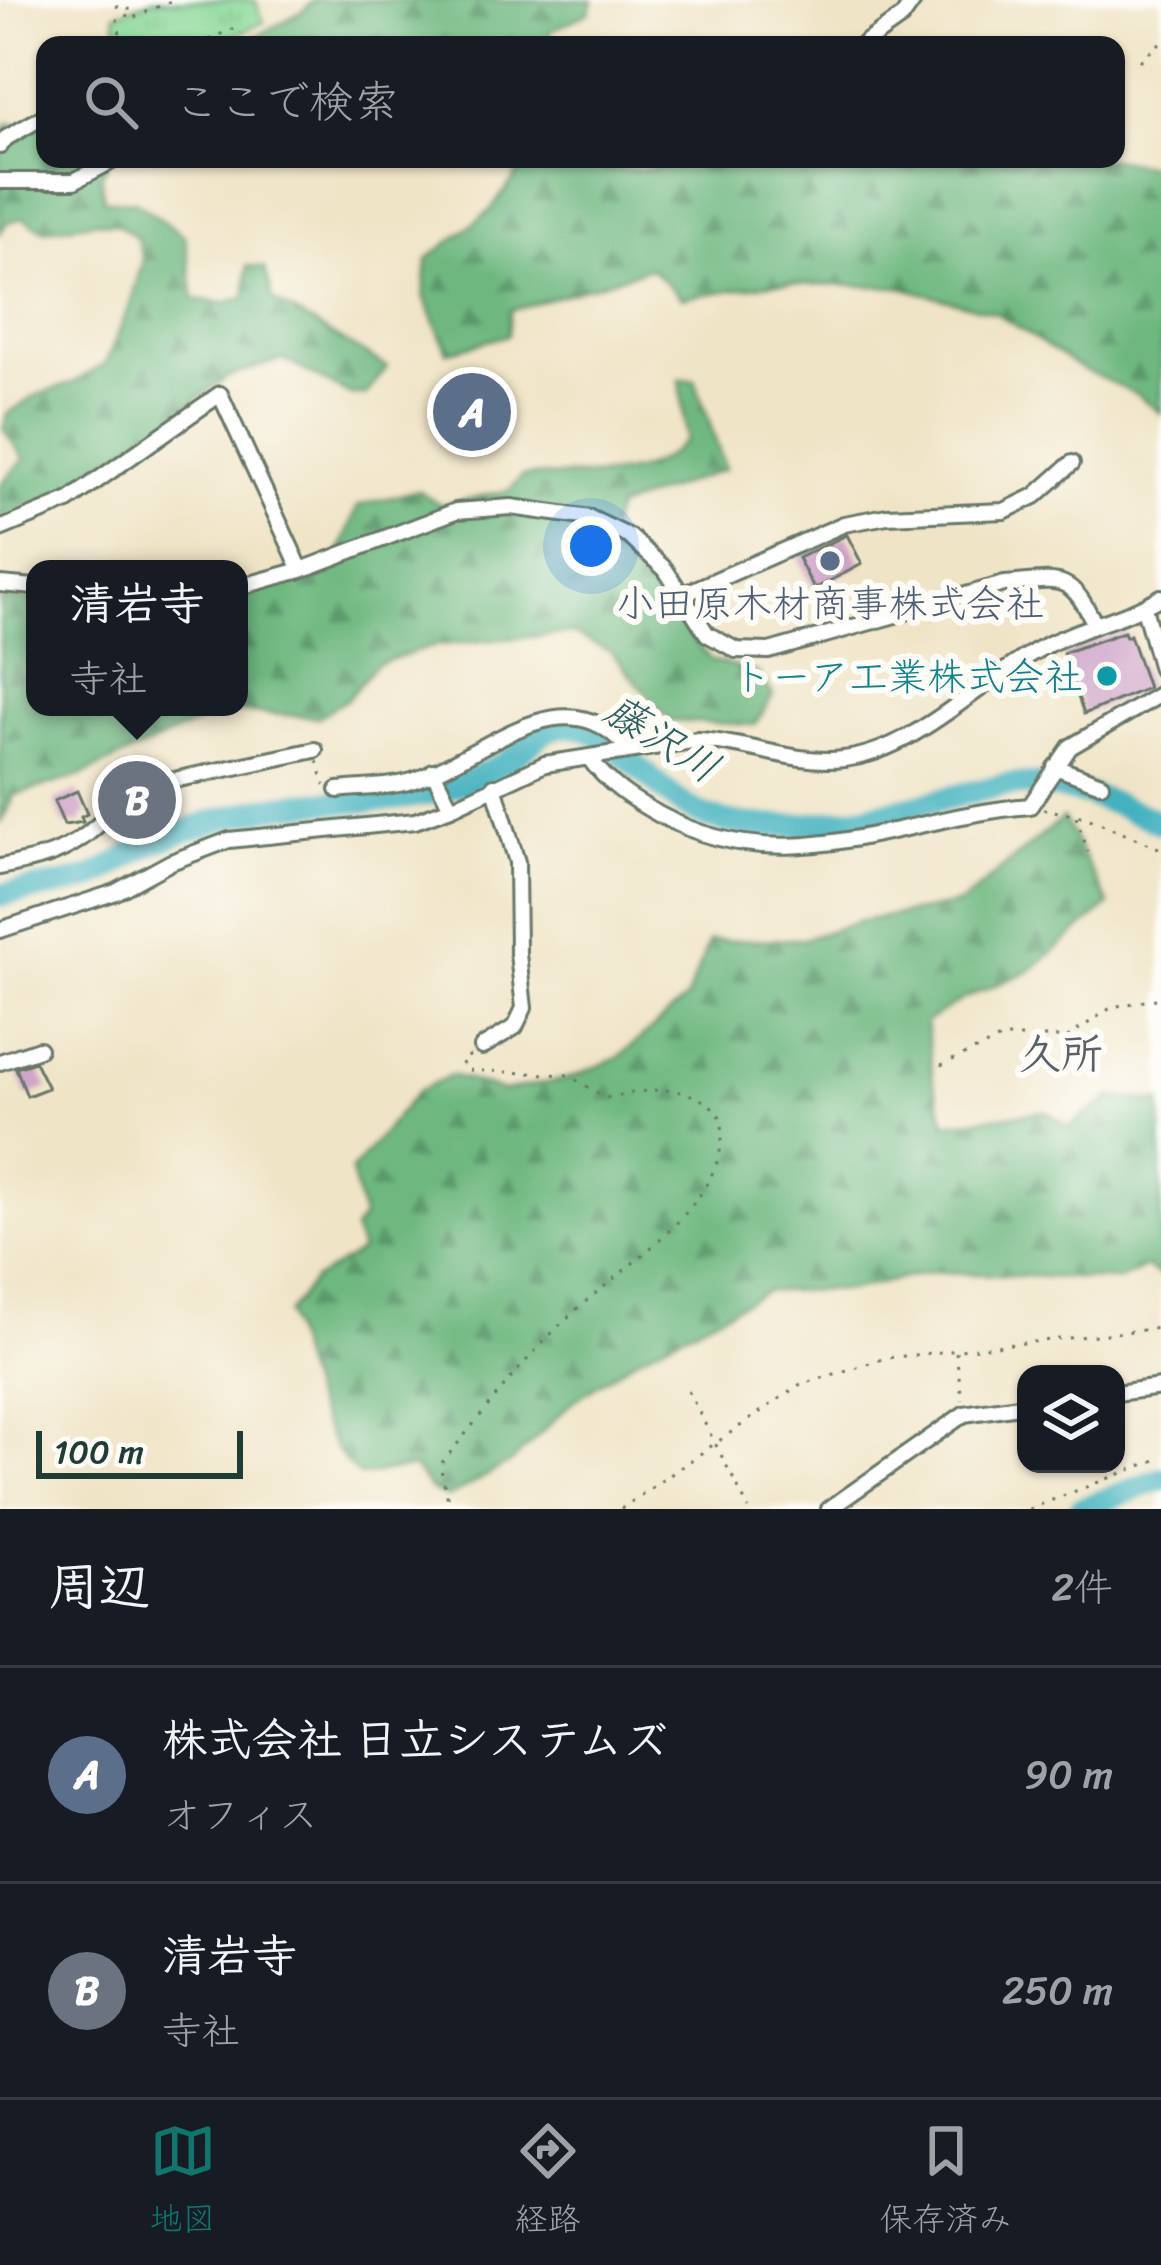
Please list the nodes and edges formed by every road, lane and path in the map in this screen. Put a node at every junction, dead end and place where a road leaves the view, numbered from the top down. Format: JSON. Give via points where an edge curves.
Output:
{"nodes":[{"id":1,"x":173,"y":0,"type":"edge"},
{"id":2,"x":914,"y":0,"type":"edge"},
{"id":3,"x":116,"y":6,"type":"dead end"},
{"id":4,"x":134,"y":17,"type":"junction"},
{"id":5,"x":236,"y":27,"type":"dead end"},
{"id":6,"x":121,"y":36,"type":"edge"},
{"id":7,"x":217,"y":36,"type":"edge"},
{"id":8,"x":875,"y":36,"type":"edge"},
{"id":9,"x":1161,"y":42,"type":"edge"},
{"id":10,"x":1140,"y":61,"type":"dead end"},
{"id":11,"x":36,"y":121,"type":"edge"},
{"id":12,"x":0,"y":146,"type":"edge"},
{"id":13,"x":100,"y":168,"type":"edge"},
{"id":14,"x":0,"y":181,"type":"edge"},
{"id":15,"x":1072,"y":463,"type":"dead end"},
{"id":16,"x":0,"y":529,"type":"edge"},
{"id":17,"x":301,"y":570,"type":"junction"},
{"id":18,"x":248,"y":585,"type":"edge"},
{"id":19,"x":682,"y":595,"type":"junction"},
{"id":20,"x":1161,"y":597,"type":"edge"},
{"id":21,"x":1144,"y":608,"type":"junction"},
{"id":22,"x":1095,"y":625,"type":"junction"},
{"id":23,"x":1161,"y":669,"type":"edge"},
{"id":24,"x":1161,"y":694,"type":"edge"},
{"id":25,"x":629,"y":750,"type":"junction"},
{"id":26,"x":317,"y":757,"type":"joint"},
{"id":27,"x":584,"y":759,"type":"junction"},
{"id":28,"x":1055,"y":767,"type":"junction"},
{"id":29,"x":434,"y":773,"type":"junction"},
{"id":30,"x":1101,"y":784,"type":"dead end"},
{"id":31,"x":494,"y":786,"type":"junction"},
{"id":32,"x":330,"y":787,"type":"joint"},
{"id":33,"x":449,"y":804,"type":"junction"},
{"id":34,"x":1030,"y":806,"type":"junction"},
{"id":35,"x":1076,"y":816,"type":"junction"},
{"id":36,"x":1161,"y":849,"type":"edge"},
{"id":37,"x":1088,"y":852,"type":"dead end"},
{"id":38,"x":0,"y":867,"type":"edge"},
{"id":39,"x":0,"y":930,"type":"edge"},
{"id":40,"x":1161,"y":998,"type":"edge"},
{"id":41,"x":482,"y":1047,"type":"joint"},
{"id":42,"x":39,"y":1049,"type":"dead end"},
{"id":43,"x":0,"y":1062,"type":"edge"},
{"id":44,"x":941,"y":1064,"type":"dead end"},
{"id":45,"x":1161,"y":1328,"type":"edge"},
{"id":46,"x":956,"y":1352,"type":"junction"},
{"id":47,"x":1161,"y":1387,"type":"edge"},
{"id":48,"x":688,"y":1391,"type":"dead end"},
{"id":49,"x":1125,"y":1392,"type":"edge"},
{"id":50,"x":1017,"y":1407,"type":"edge"},
{"id":51,"x":964,"y":1414,"type":"junction"},
{"id":52,"x":717,"y":1444,"type":"junction"},
{"id":53,"x":1161,"y":1458,"type":"edge"},
{"id":54,"x":450,"y":1509,"type":"edge"},
{"id":55,"x":622,"y":1509,"type":"edge"},
{"id":56,"x":749,"y":1509,"type":"edge"},
{"id":57,"x":829,"y":1509,"type":"edge"},
{"id":58,"x":1029,"y":1509,"type":"edge"}],
"edges":[{"from":1,"to":4,"type":"path"},
{"from":2,"to":8,"type":"street"},
{"from":3,"to":4,"type":"path"},
{"from":4,"to":6,"type":"path","via":[[118,18]]},
{"from":5,"to":7,"type":"path"},
{"from":9,"to":10,"type":"path"},
{"from":11,"to":12,"type":"street"},
{"from":13,"to":14,"type":"street","via":[[74,182]]},
{"from":15,"to":19,"type":"street","via":[[1004,511],[844,524]]},
{"from":16,"to":17,"type":"street","via":[[68,501],[220,394]]},
{"from":17,"to":18,"type":"street"},
{"from":17,"to":19,"type":"street","via":[[456,512],[511,507],[590,518],[630,537]]},
{"from":19,"to":22,"type":"street","via":[[707,634],[751,653],[1004,584],[1066,583]]},
{"from":20,"to":21,"type":"street"},
{"from":21,"to":22,"type":"street"},
{"from":21,"to":23,"type":"street"},
{"from":22,"to":25,"type":"street","via":[[1041,647],[882,748],[850,758],[802,759],[720,741]]},
{"from":24,"to":28,"type":"street","via":[[1084,736]]},
{"from":25,"to":27,"type":"street"},
{"from":25,"to":29,"type":"street","via":[[605,729],[561,716],[537,720]]},
{"from":26,"to":32,"type":"path"},
{"from":26,"to":38,"type":"street","via":[[141,787],[59,854]]},
{"from":27,"to":31,"type":"street","via":[[545,764]]},
{"from":27,"to":34,"type":"street","via":[[623,795],[688,830],[743,846],[803,848]]},
{"from":28,"to":30,"type":"street"},
{"from":28,"to":34,"type":"street"},
{"from":29,"to":32,"type":"street"},
{"from":29,"to":33,"type":"street"},
{"from":31,"to":33,"type":"street"},
{"from":31,"to":41,"type":"street","via":[[518,862],[524,1008],[515,1027]]},
{"from":33,"to":39,"type":"street","via":[[415,820],[229,840],[116,892]]},
{"from":34,"to":35,"type":"path"},
{"from":35,"to":36,"type":"path"},
{"from":35,"to":37,"type":"path"},
{"from":40,"to":44,"type":"path","via":[[1112,1007],[1068,1037],[1005,1037]]},
{"from":41,"to":54,"type":"path","via":[[461,1061],[466,1070],[568,1076],[606,1098],[658,1088],[701,1098],[723,1128],[707,1183],[678,1221],[569,1316],[440,1466]]},
{"from":42,"to":43,"type":"street"},
{"from":45,"to":46,"type":"path"},
{"from":46,"to":51,"type":"path"},
{"from":46,"to":52,"type":"path","via":[[886,1358],[799,1385]]},
{"from":47,"to":49,"type":"street"},
{"from":48,"to":52,"type":"path"},
{"from":50,"to":51,"type":"street"},
{"from":51,"to":57,"type":"street"},
{"from":52,"to":55,"type":"path"},
{"from":52,"to":56,"type":"path"},
{"from":53,"to":58,"type":"path"}]}
